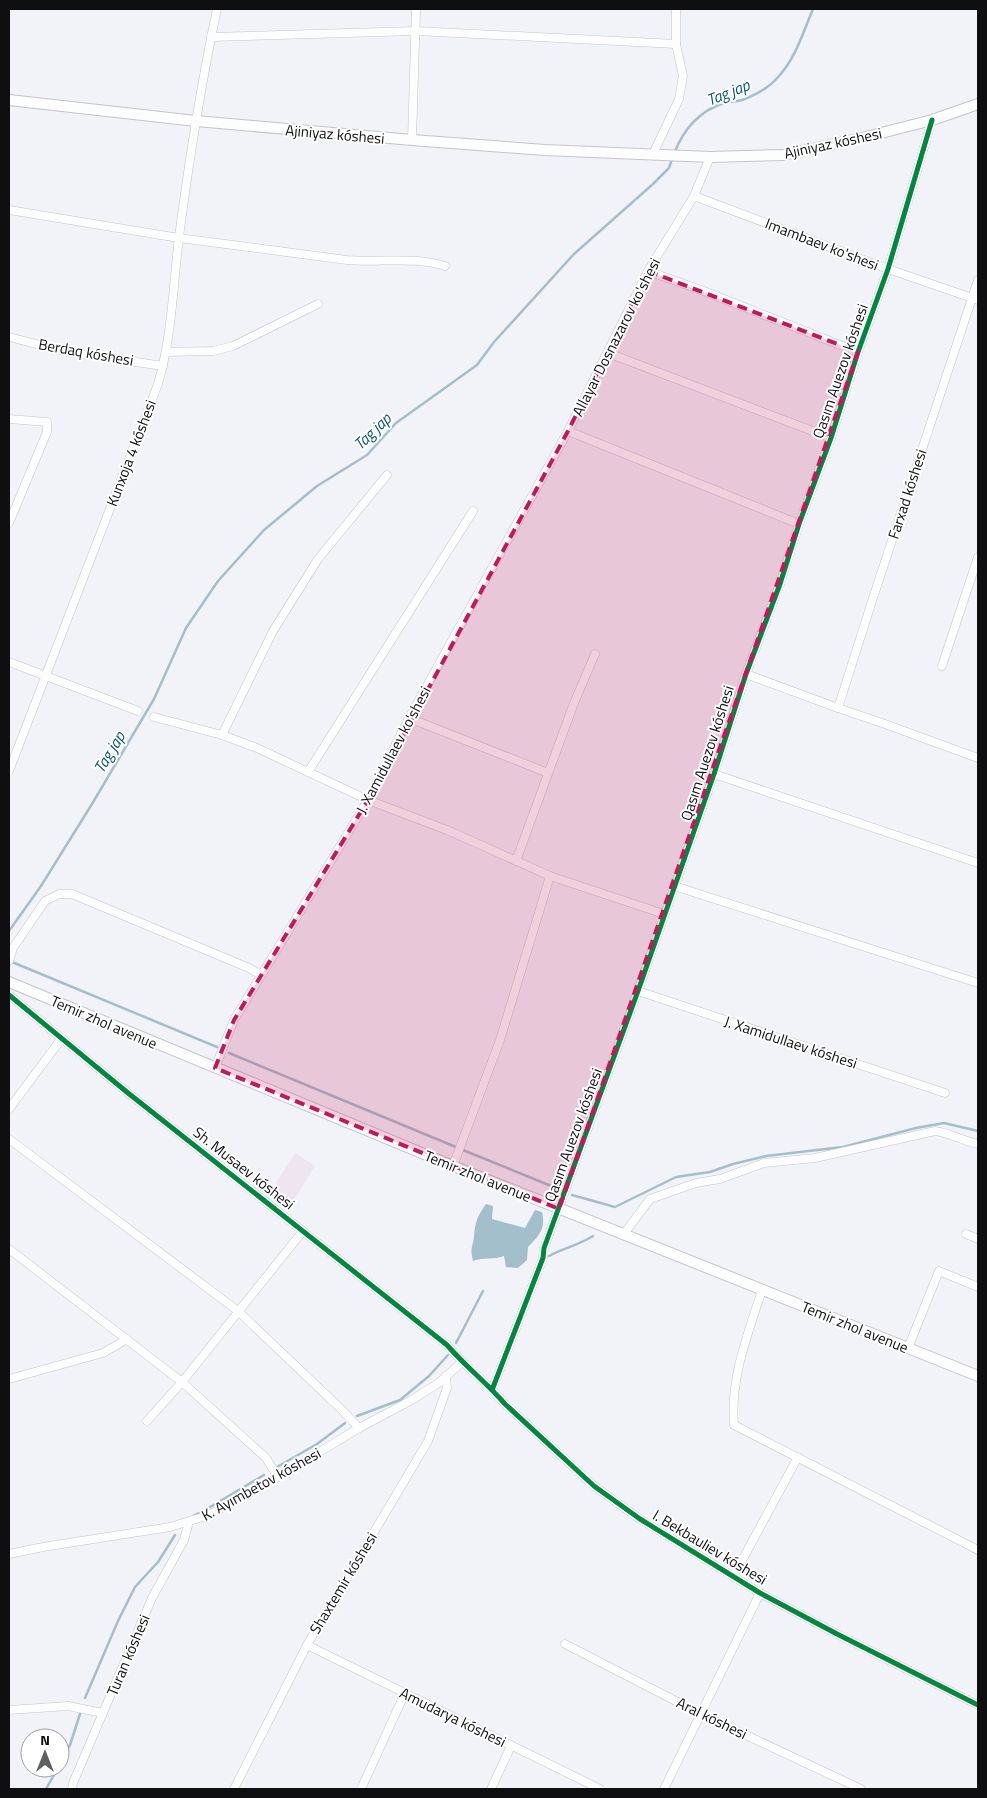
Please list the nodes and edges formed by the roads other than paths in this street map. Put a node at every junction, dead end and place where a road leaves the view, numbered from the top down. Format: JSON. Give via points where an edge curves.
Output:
{"nodes":[{"id":1,"x":217,"y":9,"type":"edge"},
{"id":2,"x":416,"y":9,"type":"edge"},
{"id":3,"x":676,"y":9,"type":"edge"},
{"id":4,"x":416,"y":31,"type":"junction"},
{"id":5,"x":211,"y":37,"type":"junction"},
{"id":6,"x":676,"y":44,"type":"junction"},
{"id":7,"x":9,"y":100,"type":"edge"},
{"id":8,"x":978,"y":104,"type":"edge"},
{"id":9,"x":932,"y":120,"type":"junction"},
{"id":10,"x":196,"y":121,"type":"junction"},
{"id":11,"x":412,"y":140,"type":"junction"},
{"id":12,"x":657,"y":154,"type":"junction"},
{"id":13,"x":710,"y":157,"type":"junction"},
{"id":14,"x":694,"y":196,"type":"junction"},
{"id":15,"x":9,"y":210,"type":"edge"},
{"id":16,"x":179,"y":238,"type":"junction"},
{"id":17,"x":445,"y":266,"type":"dead end"},
{"id":18,"x":888,"y":269,"type":"junction"},
{"id":19,"x":648,"y":271,"type":"junction"},
{"id":20,"x":978,"y":280,"type":"edge"},
{"id":21,"x":976,"y":298,"type":"edge"},
{"id":22,"x":318,"y":304,"type":"dead end"},
{"id":23,"x":9,"y":337,"type":"edge"},
{"id":24,"x":166,"y":352,"type":"junction"},
{"id":25,"x":858,"y":352,"type":"junction"},
{"id":26,"x":608,"y":353,"type":"junction"},
{"id":27,"x":163,"y":366,"type":"junction"},
{"id":28,"x":9,"y":419,"type":"edge"},
{"id":29,"x":568,"y":431,"type":"junction"},
{"id":30,"x":831,"y":438,"type":"junction"},
{"id":31,"x":387,"y":475,"type":"dead end"},
{"id":32,"x":474,"y":511,"type":"dead end"},
{"id":33,"x":9,"y":523,"type":"edge"},
{"id":34,"x":799,"y":524,"type":"junction"},
{"id":35,"x":978,"y":557,"type":"edge"},
{"id":36,"x":595,"y":654,"type":"dead end"},
{"id":37,"x":9,"y":662,"type":"edge"},
{"id":38,"x":942,"y":666,"type":"dead end"},
{"id":39,"x":746,"y":674,"type":"junction"},
{"id":40,"x":45,"y":676,"type":"junction"},
{"id":41,"x":838,"y":708,"type":"junction"},
{"id":42,"x":138,"y":711,"type":"dead end"},
{"id":43,"x":154,"y":717,"type":"dead end"},
{"id":44,"x":410,"y":718,"type":"junction"},
{"id":45,"x":222,"y":735,"type":"junction"},
{"id":46,"x":978,"y":758,"type":"edge"},
{"id":47,"x":9,"y":771,"type":"edge"},
{"id":48,"x":308,"y":772,"type":"junction"},
{"id":49,"x":548,"y":773,"type":"junction"},
{"id":50,"x":714,"y":774,"type":"junction"},
{"id":51,"x":368,"y":800,"type":"junction"},
{"id":52,"x":516,"y":861,"type":"junction"},
{"id":53,"x":978,"y":863,"type":"edge"},
{"id":54,"x":550,"y":876,"type":"junction"},
{"id":55,"x":674,"y":886,"type":"junction"},
{"id":56,"x":664,"y":914,"type":"junction"},
{"id":57,"x":9,"y":961,"type":"edge"},
{"id":58,"x":261,"y":976,"type":"junction"},
{"id":59,"x":9,"y":982,"type":"edge"},
{"id":60,"x":978,"y":984,"type":"edge"},
{"id":61,"x":638,"y":991,"type":"junction"},
{"id":62,"x":9,"y":994,"type":"edge"},
{"id":63,"x":62,"y":1038,"type":"junction"},
{"id":64,"x":215,"y":1068,"type":"junction"},
{"id":65,"x":944,"y":1093,"type":"dead end"},
{"id":66,"x":9,"y":1109,"type":"edge"},
{"id":67,"x":9,"y":1139,"type":"edge"},
{"id":68,"x":978,"y":1144,"type":"edge"},
{"id":69,"x":453,"y":1166,"type":"junction"},
{"id":70,"x":559,"y":1209,"type":"junction"},
{"id":71,"x":303,"y":1231,"type":"junction"},
{"id":72,"x":966,"y":1234,"type":"dead end"},
{"id":73,"x":623,"y":1235,"type":"junction"},
{"id":74,"x":978,"y":1239,"type":"edge"},
{"id":75,"x":9,"y":1249,"type":"edge"},
{"id":76,"x":978,"y":1287,"type":"edge"},
{"id":77,"x":762,"y":1290,"type":"junction"},
{"id":78,"x":238,"y":1310,"type":"junction"},
{"id":79,"x":127,"y":1339,"type":"junction"},
{"id":80,"x":908,"y":1348,"type":"junction"},
{"id":81,"x":462,"y":1362,"type":"junction"},
{"id":82,"x":446,"y":1376,"type":"junction"},
{"id":83,"x":978,"y":1376,"type":"edge"},
{"id":84,"x":9,"y":1379,"type":"edge"},
{"id":85,"x":182,"y":1382,"type":"junction"},
{"id":86,"x":492,"y":1390,"type":"junction"},
{"id":87,"x":148,"y":1421,"type":"dead end"},
{"id":88,"x":359,"y":1428,"type":"junction"},
{"id":89,"x":798,"y":1457,"type":"junction"},
{"id":90,"x":278,"y":1477,"type":"junction"},
{"id":91,"x":190,"y":1522,"type":"junction"},
{"id":92,"x":978,"y":1550,"type":"edge"},
{"id":93,"x":9,"y":1554,"type":"edge"},
{"id":94,"x":733,"y":1577,"type":"junction"},
{"id":95,"x":760,"y":1593,"type":"junction"},
{"id":96,"x":565,"y":1644,"type":"dead end"},
{"id":97,"x":307,"y":1645,"type":"junction"},
{"id":98,"x":405,"y":1693,"type":"junction"},
{"id":99,"x":978,"y":1705,"type":"edge"},
{"id":100,"x":9,"y":1710,"type":"edge"},
{"id":101,"x":103,"y":1713,"type":"junction"},
{"id":102,"x":701,"y":1714,"type":"junction"},
{"id":103,"x":511,"y":1746,"type":"junction"},
{"id":104,"x":72,"y":1789,"type":"edge"},
{"id":105,"x":234,"y":1789,"type":"edge"},
{"id":106,"x":361,"y":1789,"type":"edge"},
{"id":107,"x":491,"y":1789,"type":"edge"},
{"id":108,"x":600,"y":1789,"type":"edge"},
{"id":109,"x":664,"y":1789,"type":"edge"},
{"id":110,"x":861,"y":1789,"type":"edge"}],
"edges":[{"from":1,"to":5,"type":"street","name":"Kunxoja 4 kóshesi"},
{"from":2,"to":4,"type":"street"},
{"from":3,"to":6,"type":"street"},
{"from":4,"to":5,"type":"street"},
{"from":4,"to":6,"type":"street"},
{"from":4,"to":11,"type":"street"},
{"from":5,"to":10,"type":"street","name":"Kunxoja 4 kóshesi"},
{"from":6,"to":12,"type":"street","via":[[683,76],[679,99]]},
{"from":7,"to":10,"type":"street","name":"Ajiniyaz kóshesi"},
{"from":8,"to":9,"type":"street","name":"Ajiniyaz kóshesi"},
{"from":9,"to":13,"type":"street","name":"Ajiniyaz kóshesi","via":[[784,155]]},
{"from":9,"to":18,"type":"street","name":"Qasım Auezov kóshesi"},
{"from":10,"to":11,"type":"street","name":"Ajiniyaz kóshesi"},
{"from":10,"to":16,"type":"street","name":"Kunxoja 4 kóshesi"},
{"from":11,"to":12,"type":"street","name":"Ajiniyaz kóshesi"},
{"from":12,"to":13,"type":"street","name":"Ajiniyaz kóshesi"},
{"from":13,"to":14,"type":"street","name":"Allayar Dosnazarov ko'shesi"},
{"from":14,"to":18,"type":"street","name":"Imambaev ko'shesi"},
{"from":14,"to":19,"type":"street","name":"Allayar Dosnazarov ko'shesi"},
{"from":15,"to":16,"type":"street"},
{"from":16,"to":17,"type":"street","via":[[367,262],[430,262]]},
{"from":16,"to":24,"type":"street","name":"Kunxoja 4 kóshesi"},
{"from":18,"to":21,"type":"street","name":"Imambaev ko'shesi"},
{"from":18,"to":25,"type":"street","name":"Qasım Auezov kóshesi"},
{"from":19,"to":25,"type":"street"},
{"from":19,"to":26,"type":"street","name":"Allayar Dosnazarov ko'shesi"},
{"from":20,"to":21,"type":"street","name":"Farxad kóshesi"},
{"from":21,"to":41,"type":"street","name":"Farxad kóshesi"},
{"from":22,"to":24,"type":"street","via":[[233,346],[213,351]]},
{"from":23,"to":27,"type":"street","name":"Berdaq kóshesi","via":[[67,352]]},
{"from":24,"to":27,"type":"street","name":"Kunxoja 4 kóshesi"},
{"from":25,"to":30,"type":"street","name":"Qasım Auezov kóshesi"},
{"from":26,"to":29,"type":"street","name":"Allayar Dosnazarov ko'shesi"},
{"from":26,"to":30,"type":"street"},
{"from":27,"to":40,"type":"street","name":"Kunxoja 4 kóshesi"},
{"from":28,"to":33,"type":"street","via":[[47,422],[47,432]]},
{"from":29,"to":34,"type":"street","name":"Allayar Dosnazarov ko'shesi"},
{"from":29,"to":44,"type":"street","name":"J. Xamidullaev ko'shesi"},
{"from":30,"to":34,"type":"street","name":"Qasım Auezov kóshesi"},
{"from":31,"to":45,"type":"street","via":[[318,559],[273,631]]},
{"from":32,"to":48,"type":"street"},
{"from":34,"to":39,"type":"street","name":"Qasım Auezov kóshesi"},
{"from":35,"to":38,"type":"street"},
{"from":36,"to":49,"type":"street"},
{"from":37,"to":40,"type":"street"},
{"from":39,"to":41,"type":"street"},
{"from":39,"to":50,"type":"street","name":"Qasım Auezov kóshesi"},
{"from":40,"to":42,"type":"street"},
{"from":40,"to":47,"type":"street","name":"Kunxoja 4 kóshesi"},
{"from":41,"to":46,"type":"street"},
{"from":43,"to":45,"type":"street"},
{"from":44,"to":49,"type":"street"},
{"from":44,"to":51,"type":"street","name":"J. Xamidullaev ko'shesi"},
{"from":45,"to":48,"type":"street"},
{"from":48,"to":51,"type":"street"},
{"from":49,"to":52,"type":"street"},
{"from":50,"to":53,"type":"street"},
{"from":50,"to":55,"type":"street","name":"Qasım Auezov kóshesi"},
{"from":51,"to":52,"type":"street"},
{"from":51,"to":58,"type":"street","name":"J. Xamidullaev ko'shesi"},
{"from":52,"to":54,"type":"street"},
{"from":54,"to":56,"type":"street"},
{"from":54,"to":69,"type":"street","via":[[500,1040]]},
{"from":55,"to":56,"type":"street","name":"Qasım Auezov kóshesi"},
{"from":55,"to":60,"type":"street"},
{"from":56,"to":61,"type":"street","name":"Qasım Auezov kóshesi"},
{"from":57,"to":58,"type":"street","via":[[13,948],[45,901],[59,894],[72,894],[249,968]]},
{"from":58,"to":64,"type":"street","name":"J. Xamidullaev ko'shesi","via":[[234,1020]]},
{"from":59,"to":64,"type":"street","name":"Temir zhol avenue"},
{"from":61,"to":65,"type":"street","name":"J. Xamidullaev kóshesi"},
{"from":61,"to":70,"type":"street","name":"Qasım Auezov kóshesi"},
{"from":62,"to":63,"type":"street","name":"Sh. Musaev kóshesi"},
{"from":63,"to":66,"type":"street"},
{"from":63,"to":71,"type":"street","name":"Sh. Musaev kóshesi"},
{"from":64,"to":69,"type":"street","name":"Temir zhol avenue"},
{"from":67,"to":78,"type":"street"},
{"from":68,"to":73,"type":"street","via":[[935,1130],[815,1158],[764,1163],[720,1180],[696,1183],[650,1199]]},
{"from":69,"to":70,"type":"street","name":"Temir zhol avenue"},
{"from":70,"to":73,"type":"street","name":"Temir zhol avenue"},
{"from":70,"to":86,"type":"street","name":"Qasım Auezov kóshesi"},
{"from":71,"to":78,"type":"street"},
{"from":71,"to":81,"type":"street","name":"Sh. Musaev kóshesi","via":[[447,1345]]},
{"from":72,"to":74,"type":"street"},
{"from":73,"to":77,"type":"street","name":"Temir zhol avenue"},
{"from":75,"to":79,"type":"street"},
{"from":76,"to":80,"type":"street","via":[[938,1271]]},
{"from":77,"to":80,"type":"street","name":"Temir zhol avenue"},
{"from":77,"to":89,"type":"street","via":[[738,1366],[732,1406],[734,1425]]},
{"from":78,"to":85,"type":"street"},
{"from":78,"to":88,"type":"street"},
{"from":79,"to":84,"type":"street","via":[[102,1353]]},
{"from":79,"to":85,"type":"street"},
{"from":80,"to":83,"type":"street","name":"Temir zhol avenue"},
{"from":81,"to":82,"type":"street","name":"K. Ayımbetov kóshesi"},
{"from":81,"to":86,"type":"street","name":"I. Bekbauliev kóshesi"},
{"from":82,"to":88,"type":"street","name":"K. Ayımbetov kóshesi","via":[[410,1401]]},
{"from":82,"to":97,"type":"street","name":"Shaxtemir kóshesi","via":[[447,1388],[428,1441]]},
{"from":85,"to":87,"type":"street"},
{"from":85,"to":90,"type":"street","via":[[266,1458]]},
{"from":86,"to":94,"type":"street","name":"I. Bekbauliev kóshesi","via":[[594,1486]]},
{"from":88,"to":90,"type":"street","name":"K. Ayımbetov kóshesi"},
{"from":89,"to":92,"type":"street"},
{"from":89,"to":94,"type":"street"},
{"from":90,"to":91,"type":"street","name":"K. Ayımbetov kóshesi"},
{"from":91,"to":93,"type":"street","name":"K. Ayımbetov kóshesi"},
{"from":91,"to":101,"type":"street","name":"Turan kóshesi","via":[[184,1540],[152,1598]]},
{"from":94,"to":95,"type":"street","name":"I. Bekbauliev kóshesi"},
{"from":95,"to":99,"type":"street","name":"I. Bekbauliev kóshesi"},
{"from":95,"to":102,"type":"street"},
{"from":96,"to":102,"type":"street","name":"Aral kóshesi"},
{"from":97,"to":98,"type":"street","name":"Amudarya kóshesi"},
{"from":97,"to":105,"type":"street","name":"Shaxtemir kóshesi"},
{"from":98,"to":103,"type":"street","name":"Amudarya kóshesi"},
{"from":98,"to":106,"type":"street"},
{"from":100,"to":101,"type":"street","via":[[68,1706]]},
{"from":101,"to":104,"type":"street","name":"Turan kóshesi"},
{"from":102,"to":109,"type":"street"},
{"from":102,"to":110,"type":"street","name":"Aral kóshesi"},
{"from":103,"to":107,"type":"street"},
{"from":103,"to":108,"type":"street","name":"Amudarya kóshesi"}]}
